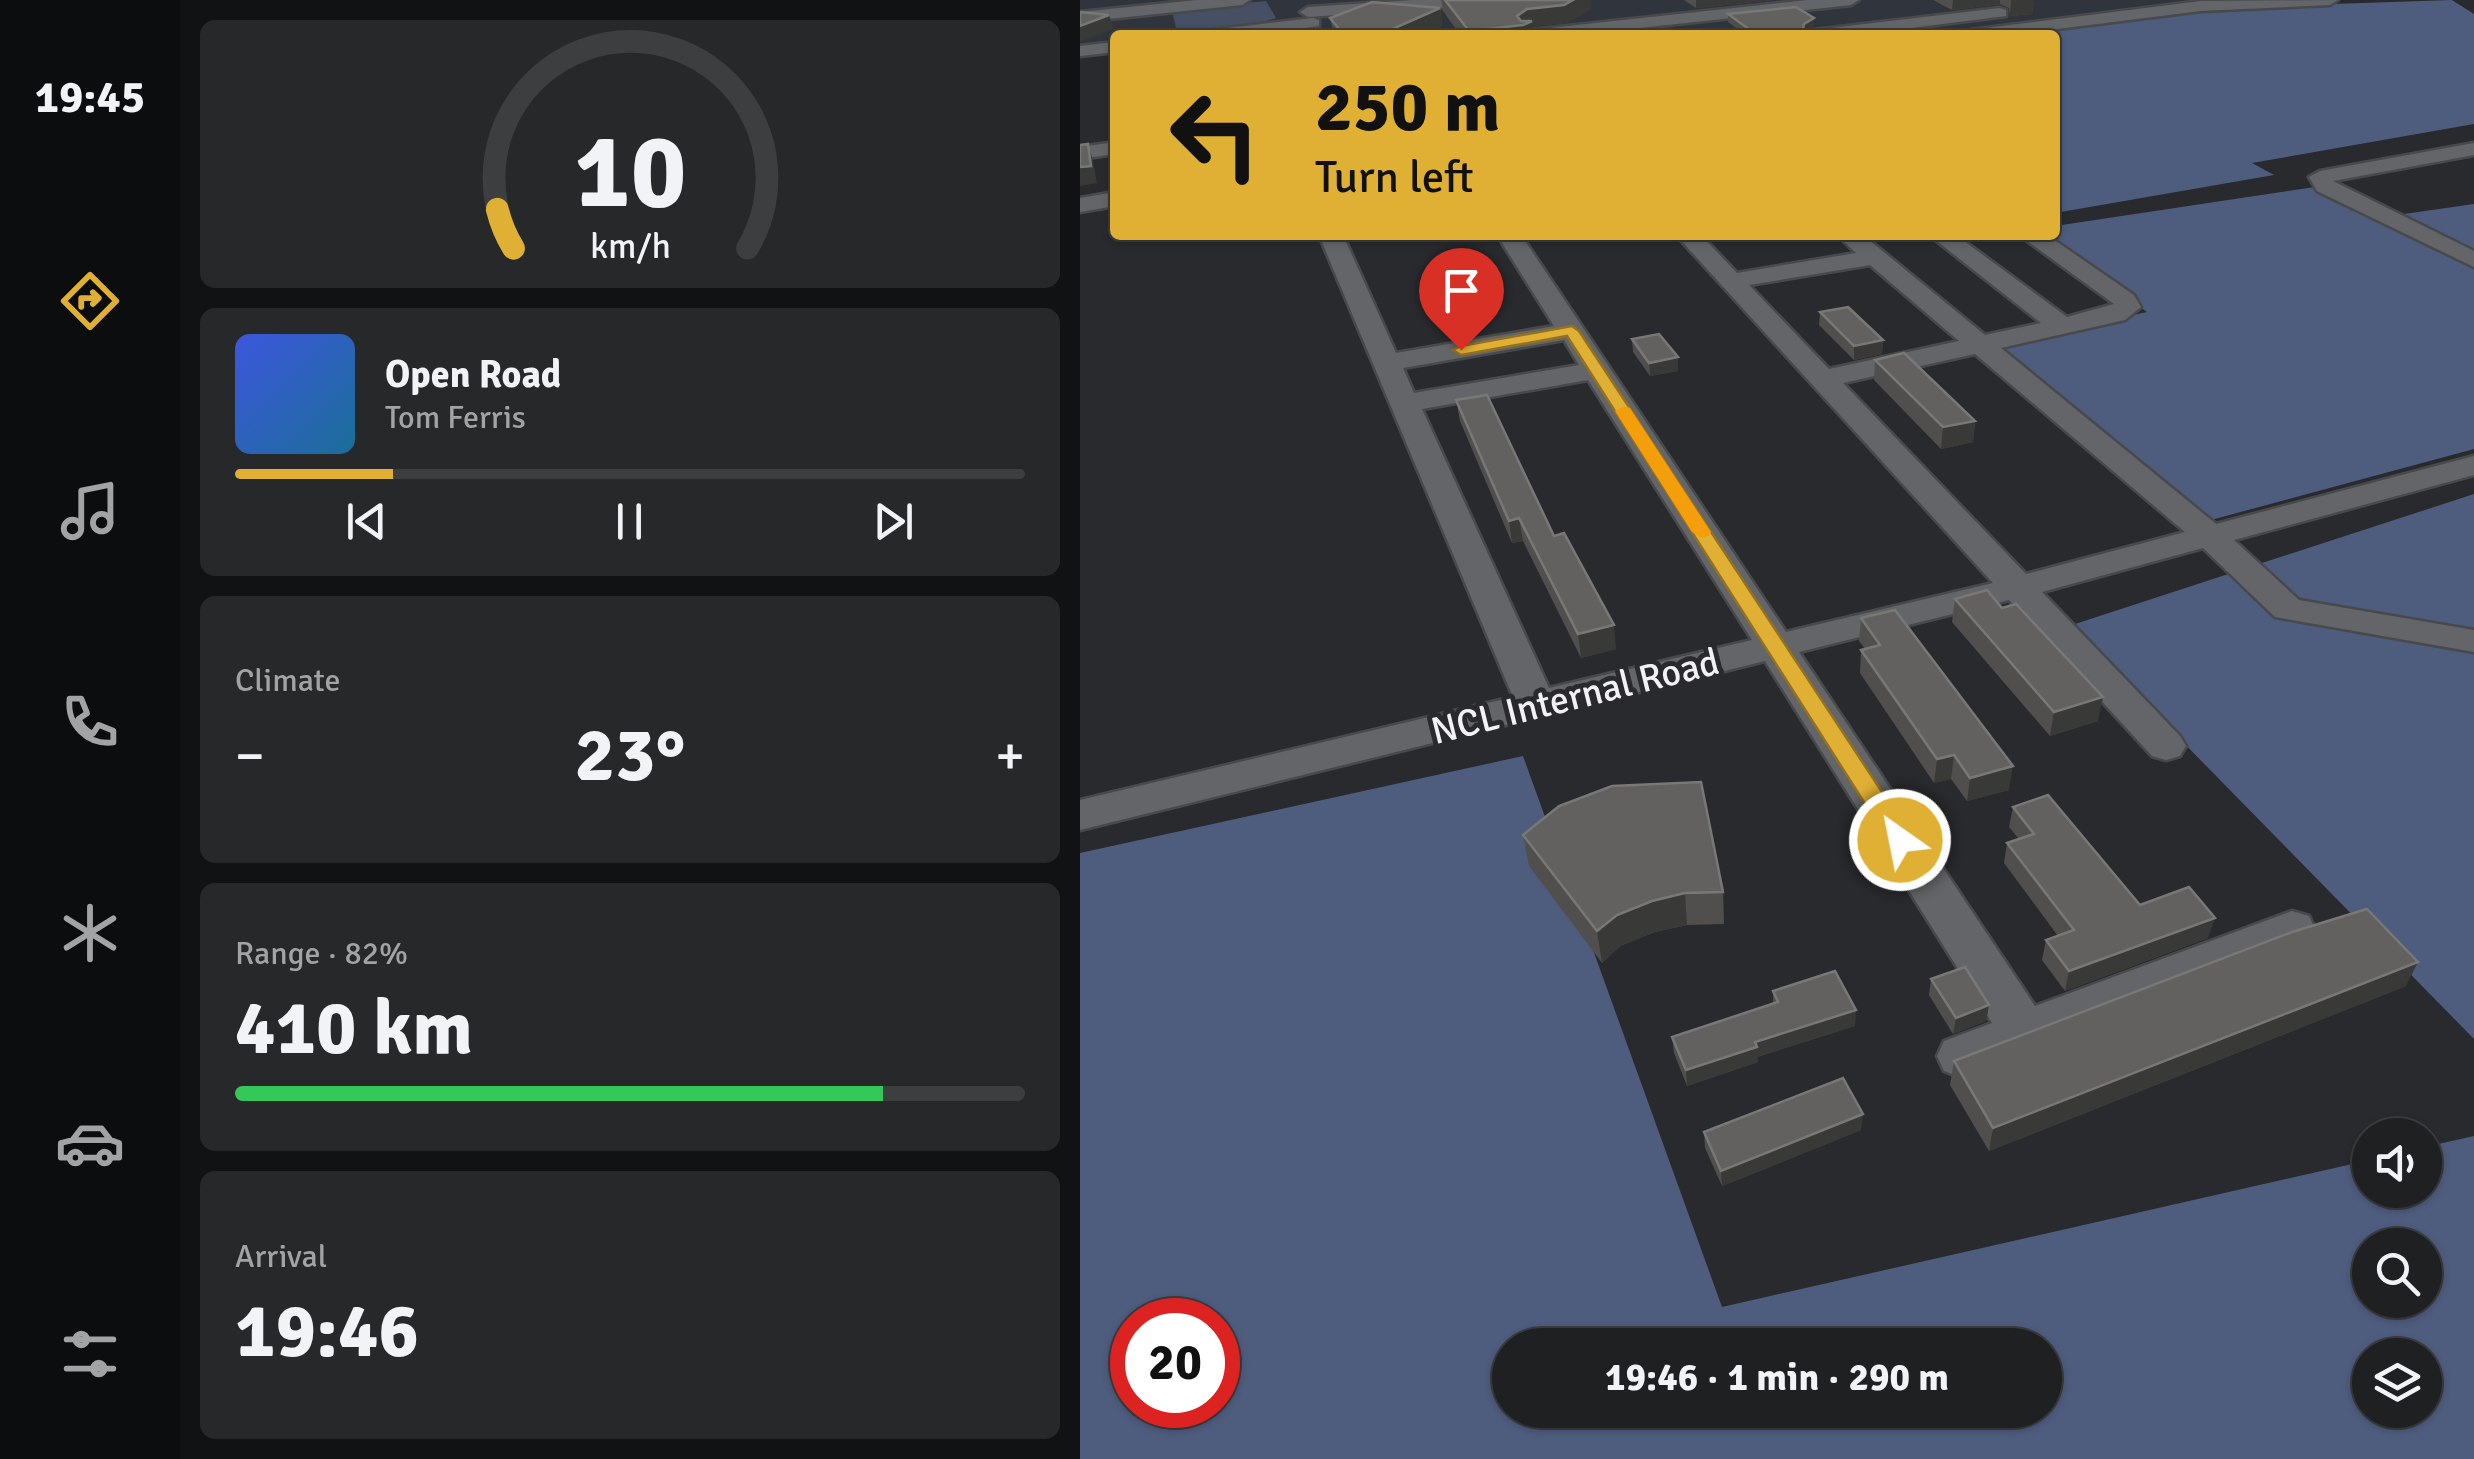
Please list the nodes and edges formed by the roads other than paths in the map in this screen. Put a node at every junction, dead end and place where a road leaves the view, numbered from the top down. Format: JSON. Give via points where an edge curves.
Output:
{"nodes":[{"id":1,"x":1242,"y":0,"type":"edge"},
{"id":2,"x":1480,"y":0,"type":"edge"},
{"id":3,"x":1851,"y":0,"type":"edge"},
{"id":4,"x":2330,"y":0,"type":"edge"},
{"id":5,"x":1804,"y":2,"type":"edge"},
{"id":6,"x":1291,"y":3,"type":"dead end"},
{"id":7,"x":1605,"y":8,"type":"dead end"},
{"id":8,"x":1080,"y":17,"type":"edge"},
{"id":9,"x":1935,"y":20,"type":"junction"},
{"id":10,"x":1314,"y":23,"type":"edge"},
{"id":11,"x":1627,"y":24,"type":"junction"},
{"id":12,"x":2019,"y":28,"type":"junction"},
{"id":13,"x":1253,"y":30,"type":"edge"},
{"id":14,"x":1575,"y":30,"type":"edge"},
{"id":15,"x":1878,"y":30,"type":"edge"},
{"id":16,"x":1953,"y":30,"type":"edge"},
{"id":17,"x":2005,"y":30,"type":"edge"},
{"id":18,"x":1110,"y":47,"type":"edge"},
{"id":19,"x":1080,"y":51,"type":"edge"},
{"id":20,"x":1110,"y":149,"type":"edge"},
{"id":21,"x":2474,"y":149,"type":"edge"},
{"id":22,"x":1080,"y":153,"type":"edge"},
{"id":23,"x":1110,"y":201,"type":"edge"},
{"id":24,"x":1080,"y":204,"type":"edge"},
{"id":25,"x":1333,"y":240,"type":"edge"},
{"id":26,"x":1512,"y":240,"type":"edge"},
{"id":27,"x":1693,"y":240,"type":"edge"},
{"id":28,"x":1855,"y":240,"type":"edge"},
{"id":29,"x":1948,"y":240,"type":"edge"},
{"id":30,"x":2038,"y":240,"type":"edge"},
{"id":31,"x":1875,"y":257,"type":"junction"},
{"id":32,"x":2474,"y":260,"type":"edge"},
{"id":33,"x":1731,"y":281,"type":"junction"},
{"id":34,"x":2064,"y":326,"type":"junction"},
{"id":35,"x":1572,"y":331,"type":"junction"},
{"id":36,"x":1982,"y":346,"type":"junction"},
{"id":37,"x":1387,"y":363,"type":"junction"},
{"id":38,"x":1596,"y":370,"type":"junction"},
{"id":39,"x":1824,"y":380,"type":"junction"},
{"id":40,"x":1404,"y":404,"type":"junction"},
{"id":41,"x":2474,"y":464,"type":"edge"},
{"id":42,"x":2210,"y":536,"type":"junction"},
{"id":43,"x":2020,"y":587,"type":"junction"},
{"id":44,"x":2474,"y":640,"type":"edge"},
{"id":45,"x":1776,"y":647,"type":"junction"},
{"id":46,"x":1536,"y":706,"type":"junction"},
{"id":47,"x":2166,"y":746,"type":"dead end"},
{"id":48,"x":1080,"y":815,"type":"edge"},
{"id":49,"x":2292,"y":929,"type":"edge"},
{"id":50,"x":2025,"y":1032,"type":"junction"},
{"id":51,"x":1962,"y":1056,"type":"edge"}],
"edges":[{"from":1,"to":8,"type":"lane","via":[[1153,16]]},
{"from":2,"to":10,"type":"lane"},
{"from":3,"to":5,"type":"lane"},
{"from":4,"to":12,"type":"lane","via":[[2201,6]]},
{"from":5,"to":11,"type":"lane"},
{"from":6,"to":10,"type":"lane"},
{"from":7,"to":11,"type":"lane"},
{"from":9,"to":12,"type":"lane","via":[[2005,12]]},
{"from":9,"to":15,"type":"lane"},
{"from":9,"to":16,"type":"lane"},
{"from":10,"to":13,"type":"lane"},
{"from":11,"to":14,"type":"lane"},
{"from":12,"to":17,"type":"lane"},
{"from":18,"to":19,"type":"lane"},
{"from":20,"to":22,"type":"lane"},
{"from":21,"to":32,"type":"lane","via":[[2320,177],[2324,186]]},
{"from":23,"to":24,"type":"lane"},
{"from":25,"to":37,"type":"lane"},
{"from":26,"to":35,"type":"lane"},
{"from":27,"to":33,"type":"lane"},
{"from":28,"to":31,"type":"lane"},
{"from":29,"to":34,"type":"lane"},
{"from":30,"to":34,"type":"lane","via":[[2128,307]]},
{"from":31,"to":33,"type":"lane"},
{"from":31,"to":36,"type":"lane"},
{"from":33,"to":39,"type":"lane"},
{"from":34,"to":36,"type":"lane"},
{"from":35,"to":37,"type":"lane"},
{"from":35,"to":38,"type":"lane"},
{"from":36,"to":39,"type":"lane"},
{"from":36,"to":42,"type":"lane"},
{"from":37,"to":40,"type":"lane"},
{"from":38,"to":40,"type":"lane"},
{"from":38,"to":45,"type":"lane"},
{"from":39,"to":43,"type":"lane"},
{"from":40,"to":46,"type":"lane"},
{"from":41,"to":42,"type":"lane","name":"NCL Internal Road"},
{"from":42,"to":43,"type":"lane","name":"NCL Internal Road"},
{"from":42,"to":44,"type":"lane","via":[[2288,608]]},
{"from":43,"to":45,"type":"lane","name":"NCL Internal Road"},
{"from":43,"to":47,"type":"lane"},
{"from":45,"to":46,"type":"lane","name":"NCL Internal Road"},
{"from":45,"to":50,"type":"lane"},
{"from":46,"to":48,"type":"lane","name":"NCL Internal Road"},
{"from":49,"to":50,"type":"lane"},
{"from":50,"to":51,"type":"lane"}]}
